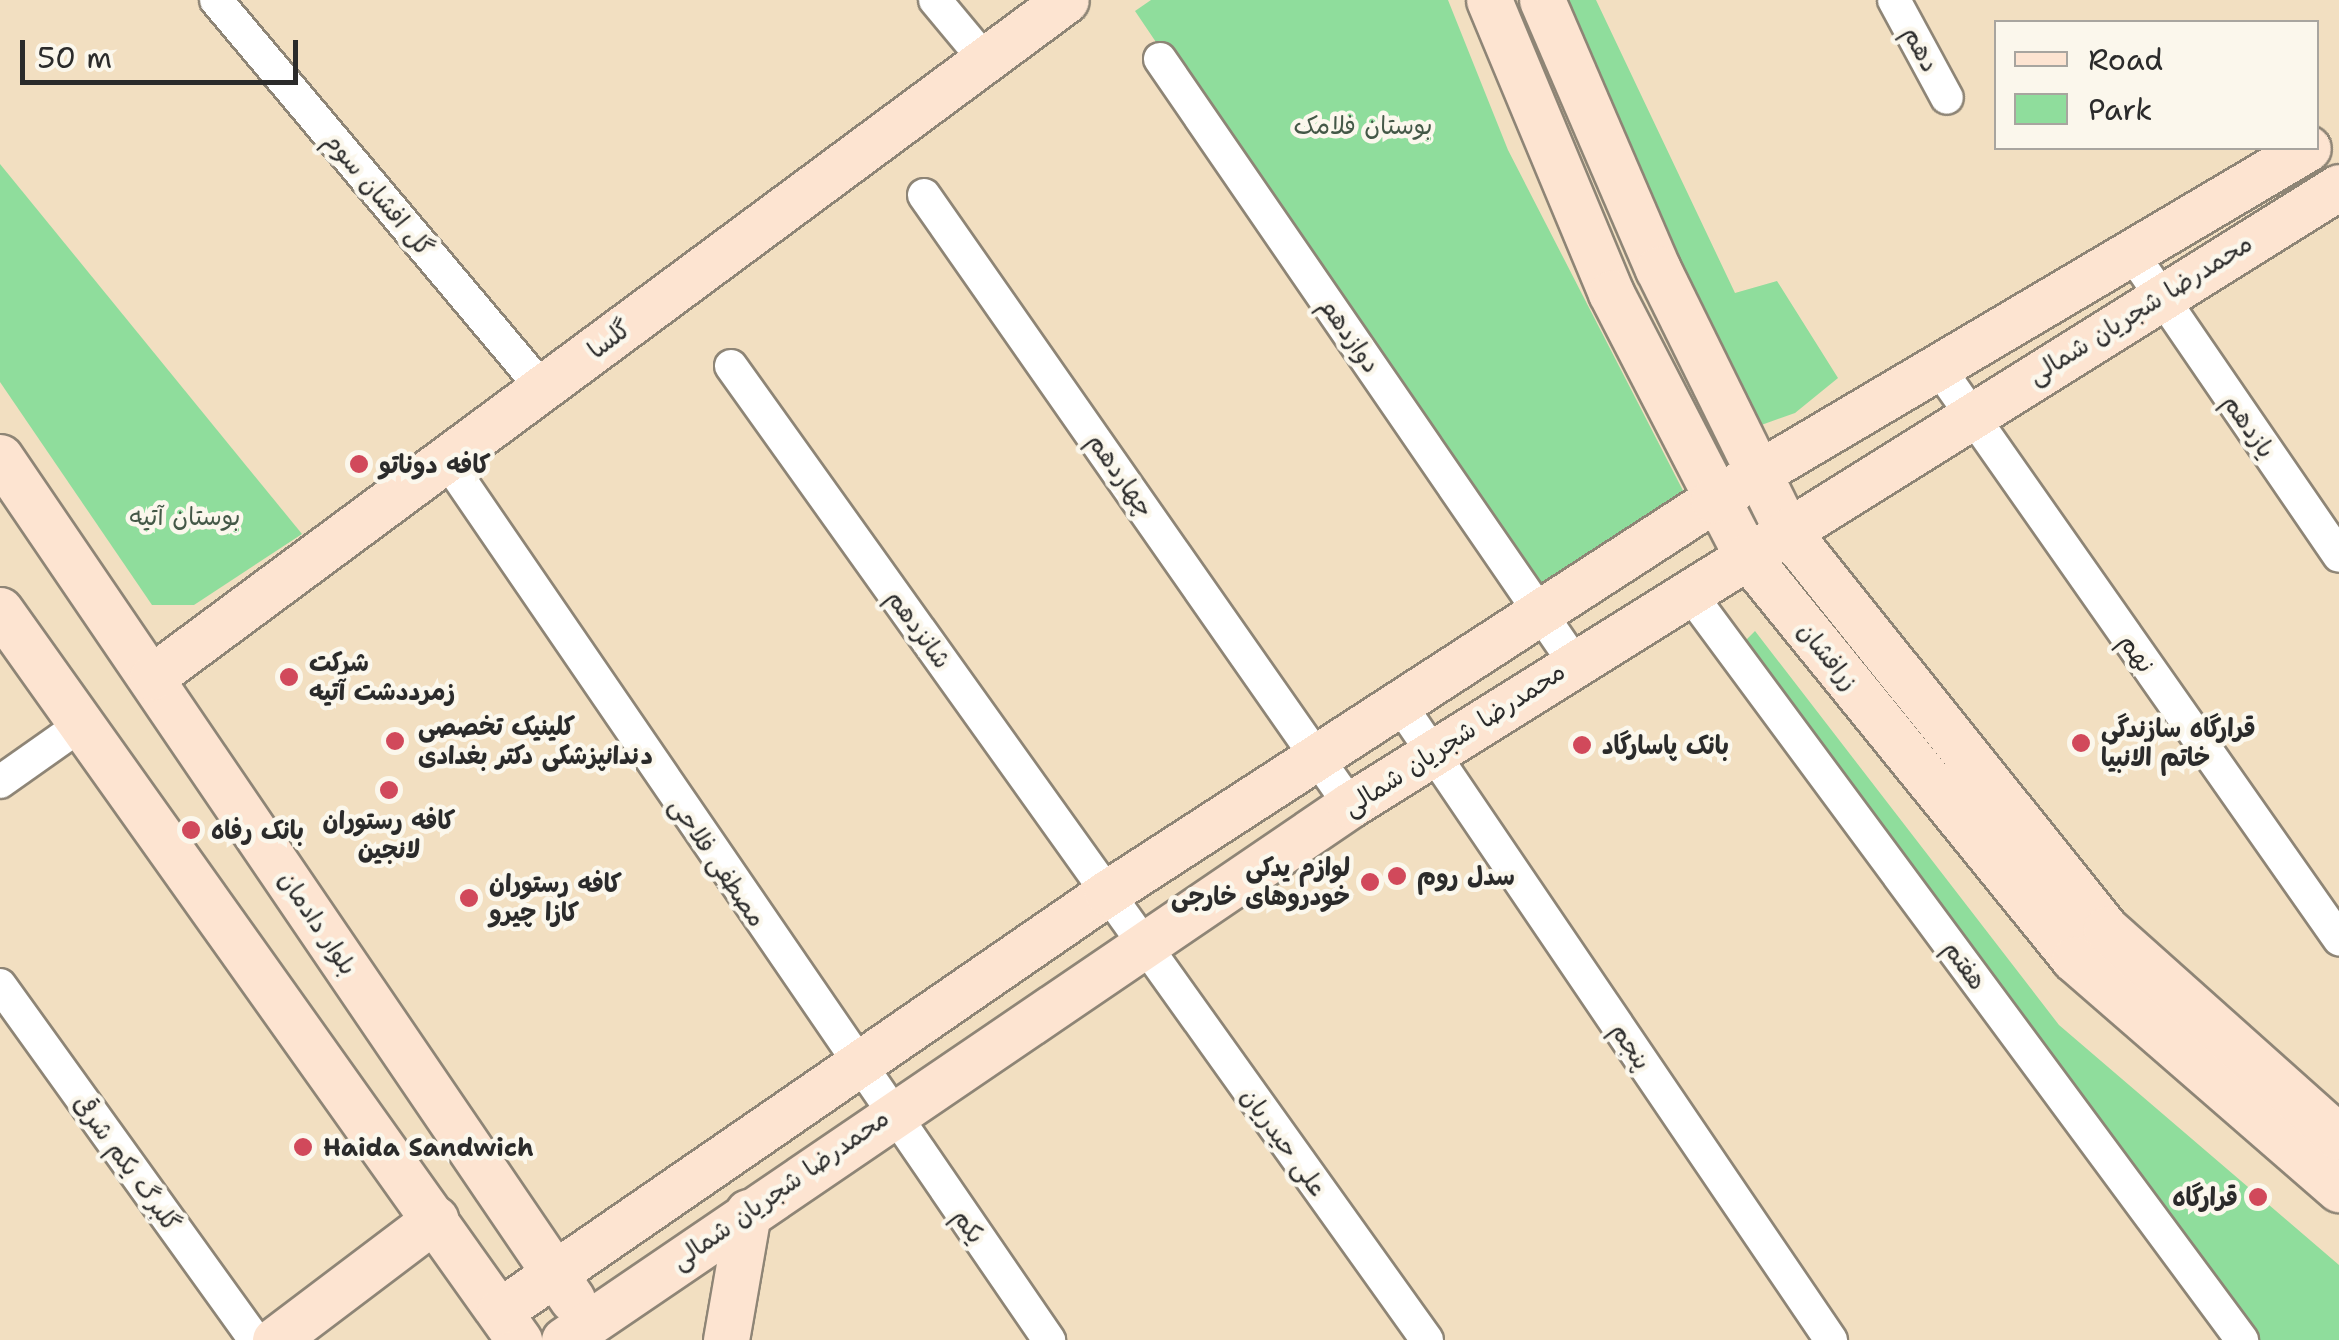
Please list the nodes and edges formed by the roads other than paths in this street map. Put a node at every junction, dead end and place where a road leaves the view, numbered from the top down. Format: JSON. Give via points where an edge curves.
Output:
{"nodes":[{"id":1,"x":216,"y":0,"type":"edge"},
{"id":2,"x":935,"y":0,"type":"edge"},
{"id":3,"x":1066,"y":0,"type":"edge"},
{"id":4,"x":1489,"y":0,"type":"edge"},
{"id":5,"x":1542,"y":0,"type":"edge"},
{"id":6,"x":1894,"y":0,"type":"edge"},
{"id":7,"x":985,"y":60,"type":"junction"},
{"id":8,"x":1160,"y":60,"type":"dead end"},
{"id":9,"x":1947,"y":98,"type":"dead end"},
{"id":10,"x":2305,"y":150,"type":"edge"},
{"id":11,"x":2339,"y":186,"type":"edge"},
{"id":12,"x":924,"y":196,"type":"dead end"},
{"id":13,"x":2131,"y":252,"type":"junction"},
{"id":14,"x":2159,"y":296,"type":"junction"},
{"id":15,"x":730,"y":366,"type":"dead end"},
{"id":16,"x":1938,"y":367,"type":"junction"},
{"id":17,"x":542,"y":388,"type":"junction"},
{"id":18,"x":1969,"y":416,"type":"junction"},
{"id":19,"x":0,"y":457,"type":"edge"},
{"id":20,"x":446,"y":458,"type":"junction"},
{"id":21,"x":1756,"y":474,"type":"junction"},
{"id":22,"x":1713,"y":500,"type":"junction"},
{"id":23,"x":1788,"y":531,"type":"junction"},
{"id":24,"x":1747,"y":556,"type":"junction"},
{"id":25,"x":2339,"y":556,"type":"edge"},
{"id":26,"x":1688,"y":591,"type":"junction"},
{"id":27,"x":0,"y":610,"type":"edge"},
{"id":28,"x":1540,"y":612,"type":"junction"},
{"id":29,"x":1574,"y":662,"type":"junction"},
{"id":30,"x":152,"y":677,"type":"junction"},
{"id":31,"x":1398,"y":703,"type":"junction"},
{"id":32,"x":78,"y":726,"type":"junction"},
{"id":33,"x":1432,"y":752,"type":"junction"},
{"id":34,"x":1317,"y":755,"type":"junction"},
{"id":35,"x":0,"y":782,"type":"edge"},
{"id":36,"x":1350,"y":806,"type":"junction"},
{"id":37,"x":1107,"y":893,"type":"junction"},
{"id":38,"x":2339,"y":939,"type":"edge"},
{"id":39,"x":1140,"y":944,"type":"junction"},
{"id":40,"x":0,"y":985,"type":"edge"},
{"id":41,"x":856,"y":1066,"type":"junction"},
{"id":42,"x":890,"y":1113,"type":"junction"},
{"id":43,"x":2339,"y":1137,"type":"edge"},
{"id":44,"x":2339,"y":1189,"type":"edge"},
{"id":45,"x":748,"y":1212,"type":"junction"},
{"id":46,"x":435,"y":1219,"type":"junction"},
{"id":47,"x":554,"y":1275,"type":"junction"},
{"id":48,"x":509,"y":1325,"type":"edge"},
{"id":49,"x":585,"y":1334,"type":"edge"},
{"id":50,"x":255,"y":1340,"type":"edge"},
{"id":51,"x":274,"y":1340,"type":"edge"},
{"id":52,"x":726,"y":1340,"type":"edge"},
{"id":53,"x":1048,"y":1340,"type":"edge"},
{"id":54,"x":1427,"y":1340,"type":"edge"},
{"id":55,"x":1831,"y":1340,"type":"edge"},
{"id":56,"x":2242,"y":1340,"type":"edge"}],
"edges":[{"from":1,"to":17,"type":"street","name":"گل افشان سوم"},
{"from":2,"to":7,"type":"street"},
{"from":3,"to":7,"type":"street","name":"گلسا"},
{"from":4,"to":22,"type":"street","name":"زرافشان","via":[[1611,293]]},
{"from":5,"to":21,"type":"street","name":"زرافشان"},
{"from":6,"to":9,"type":"street","name":"دهم"},
{"from":7,"to":17,"type":"street","name":"گلسا"},
{"from":8,"to":28,"type":"street","name":"دوازدهم"},
{"from":10,"to":13,"type":"street","name":"محمدرضا شجریان شمالی"},
{"from":11,"to":14,"type":"street","name":"محمدرضا شجریان شمالی"},
{"from":12,"to":34,"type":"street","name":"چهاردهم"},
{"from":13,"to":14,"type":"street","name":"یازدهم"},
{"from":13,"to":16,"type":"street","name":"محمدرضا شجریان شمالی"},
{"from":14,"to":18,"type":"street","name":"محمدرضا شجریان شمالی"},
{"from":14,"to":25,"type":"street","name":"یازدهم"},
{"from":15,"to":37,"type":"street","name":"شانزدهم"},
{"from":16,"to":18,"type":"street","name":"نهم"},
{"from":16,"to":21,"type":"street","name":"محمدرضا شجریان شمالی"},
{"from":17,"to":20,"type":"street","name":"گلسا"},
{"from":18,"to":23,"type":"street","name":"محمدرضا شجریان شمالی"},
{"from":18,"to":38,"type":"street","name":"نهم"},
{"from":19,"to":30,"type":"street","name":"بلوار دادمان"},
{"from":20,"to":30,"type":"street","name":"گلسا"},
{"from":20,"to":41,"type":"street","name":"مصطفی فلاحی"},
{"from":21,"to":22,"type":"street","name":"محمدرضا شجریان شمالی"},
{"from":21,"to":23,"type":"street","name":"زرافشان"},
{"from":22,"to":24,"type":"street","name":"زرافشان"},
{"from":22,"to":28,"type":"street","name":"محمدرضا شجریان شمالی"},
{"from":23,"to":24,"type":"street","name":"محمدرضا شجریان شمالی"},
{"from":23,"to":43,"type":"street","name":"زرافشان","via":[[2106,930]]},
{"from":24,"to":26,"type":"street","name":"محمدرضا شجریان شمالی"},
{"from":24,"to":44,"type":"street","name":"زرافشان","via":[[2074,960]]},
{"from":26,"to":29,"type":"street","name":"محمدرضا شجریان شمالی"},
{"from":26,"to":56,"type":"street","name":"هفتم"},
{"from":27,"to":32,"type":"street"},
{"from":28,"to":29,"type":"street","name":"دوازدهم"},
{"from":28,"to":31,"type":"street","name":"محمدرضا شجریان شمالی"},
{"from":29,"to":33,"type":"street","name":"محمدرضا شجریان شمالی"},
{"from":30,"to":47,"type":"street","name":"بلوار دادمان"},
{"from":31,"to":33,"type":"street","name":"پنجم"},
{"from":31,"to":34,"type":"street","name":"محمدرضا شجریان شمالی"},
{"from":32,"to":35,"type":"street"},
{"from":32,"to":46,"type":"street"},
{"from":33,"to":36,"type":"street","name":"محمدرضا شجریان شمالی"},
{"from":33,"to":55,"type":"street","name":"پنجم"},
{"from":34,"to":36,"type":"street","name":"چهاردهم"},
{"from":34,"to":37,"type":"street","name":"محمدرضا شجریان شمالی"},
{"from":36,"to":39,"type":"street","name":"محمدرضا شجریان شمالی"},
{"from":37,"to":39,"type":"street","name":"شانزدهم"},
{"from":37,"to":41,"type":"street","name":"محمدرضا شجریان شمالی"},
{"from":39,"to":42,"type":"street","name":"محمدرضا شجریان شمالی"},
{"from":39,"to":54,"type":"street","name":"علی حیدریان"},
{"from":40,"to":50,"type":"street","name":"گلبرگ یکم شرقی"},
{"from":41,"to":42,"type":"street","name":"مصطفی فلاحی"},
{"from":41,"to":47,"type":"street","name":"محمدرضا شجریان شمالی"},
{"from":42,"to":45,"type":"street","name":"محمدرضا شجریان شمالی"},
{"from":42,"to":53,"type":"street","name":"یکم"},
{"from":45,"to":49,"type":"street","name":"محمدرضا شجریان شمالی"},
{"from":45,"to":52,"type":"street"},
{"from":46,"to":48,"type":"street"},
{"from":46,"to":51,"type":"street"},
{"from":47,"to":48,"type":"street","name":"محمدرضا شجریان شمالی"},
{"from":47,"to":49,"type":"street","name":"بلوار دادمان"}]}
